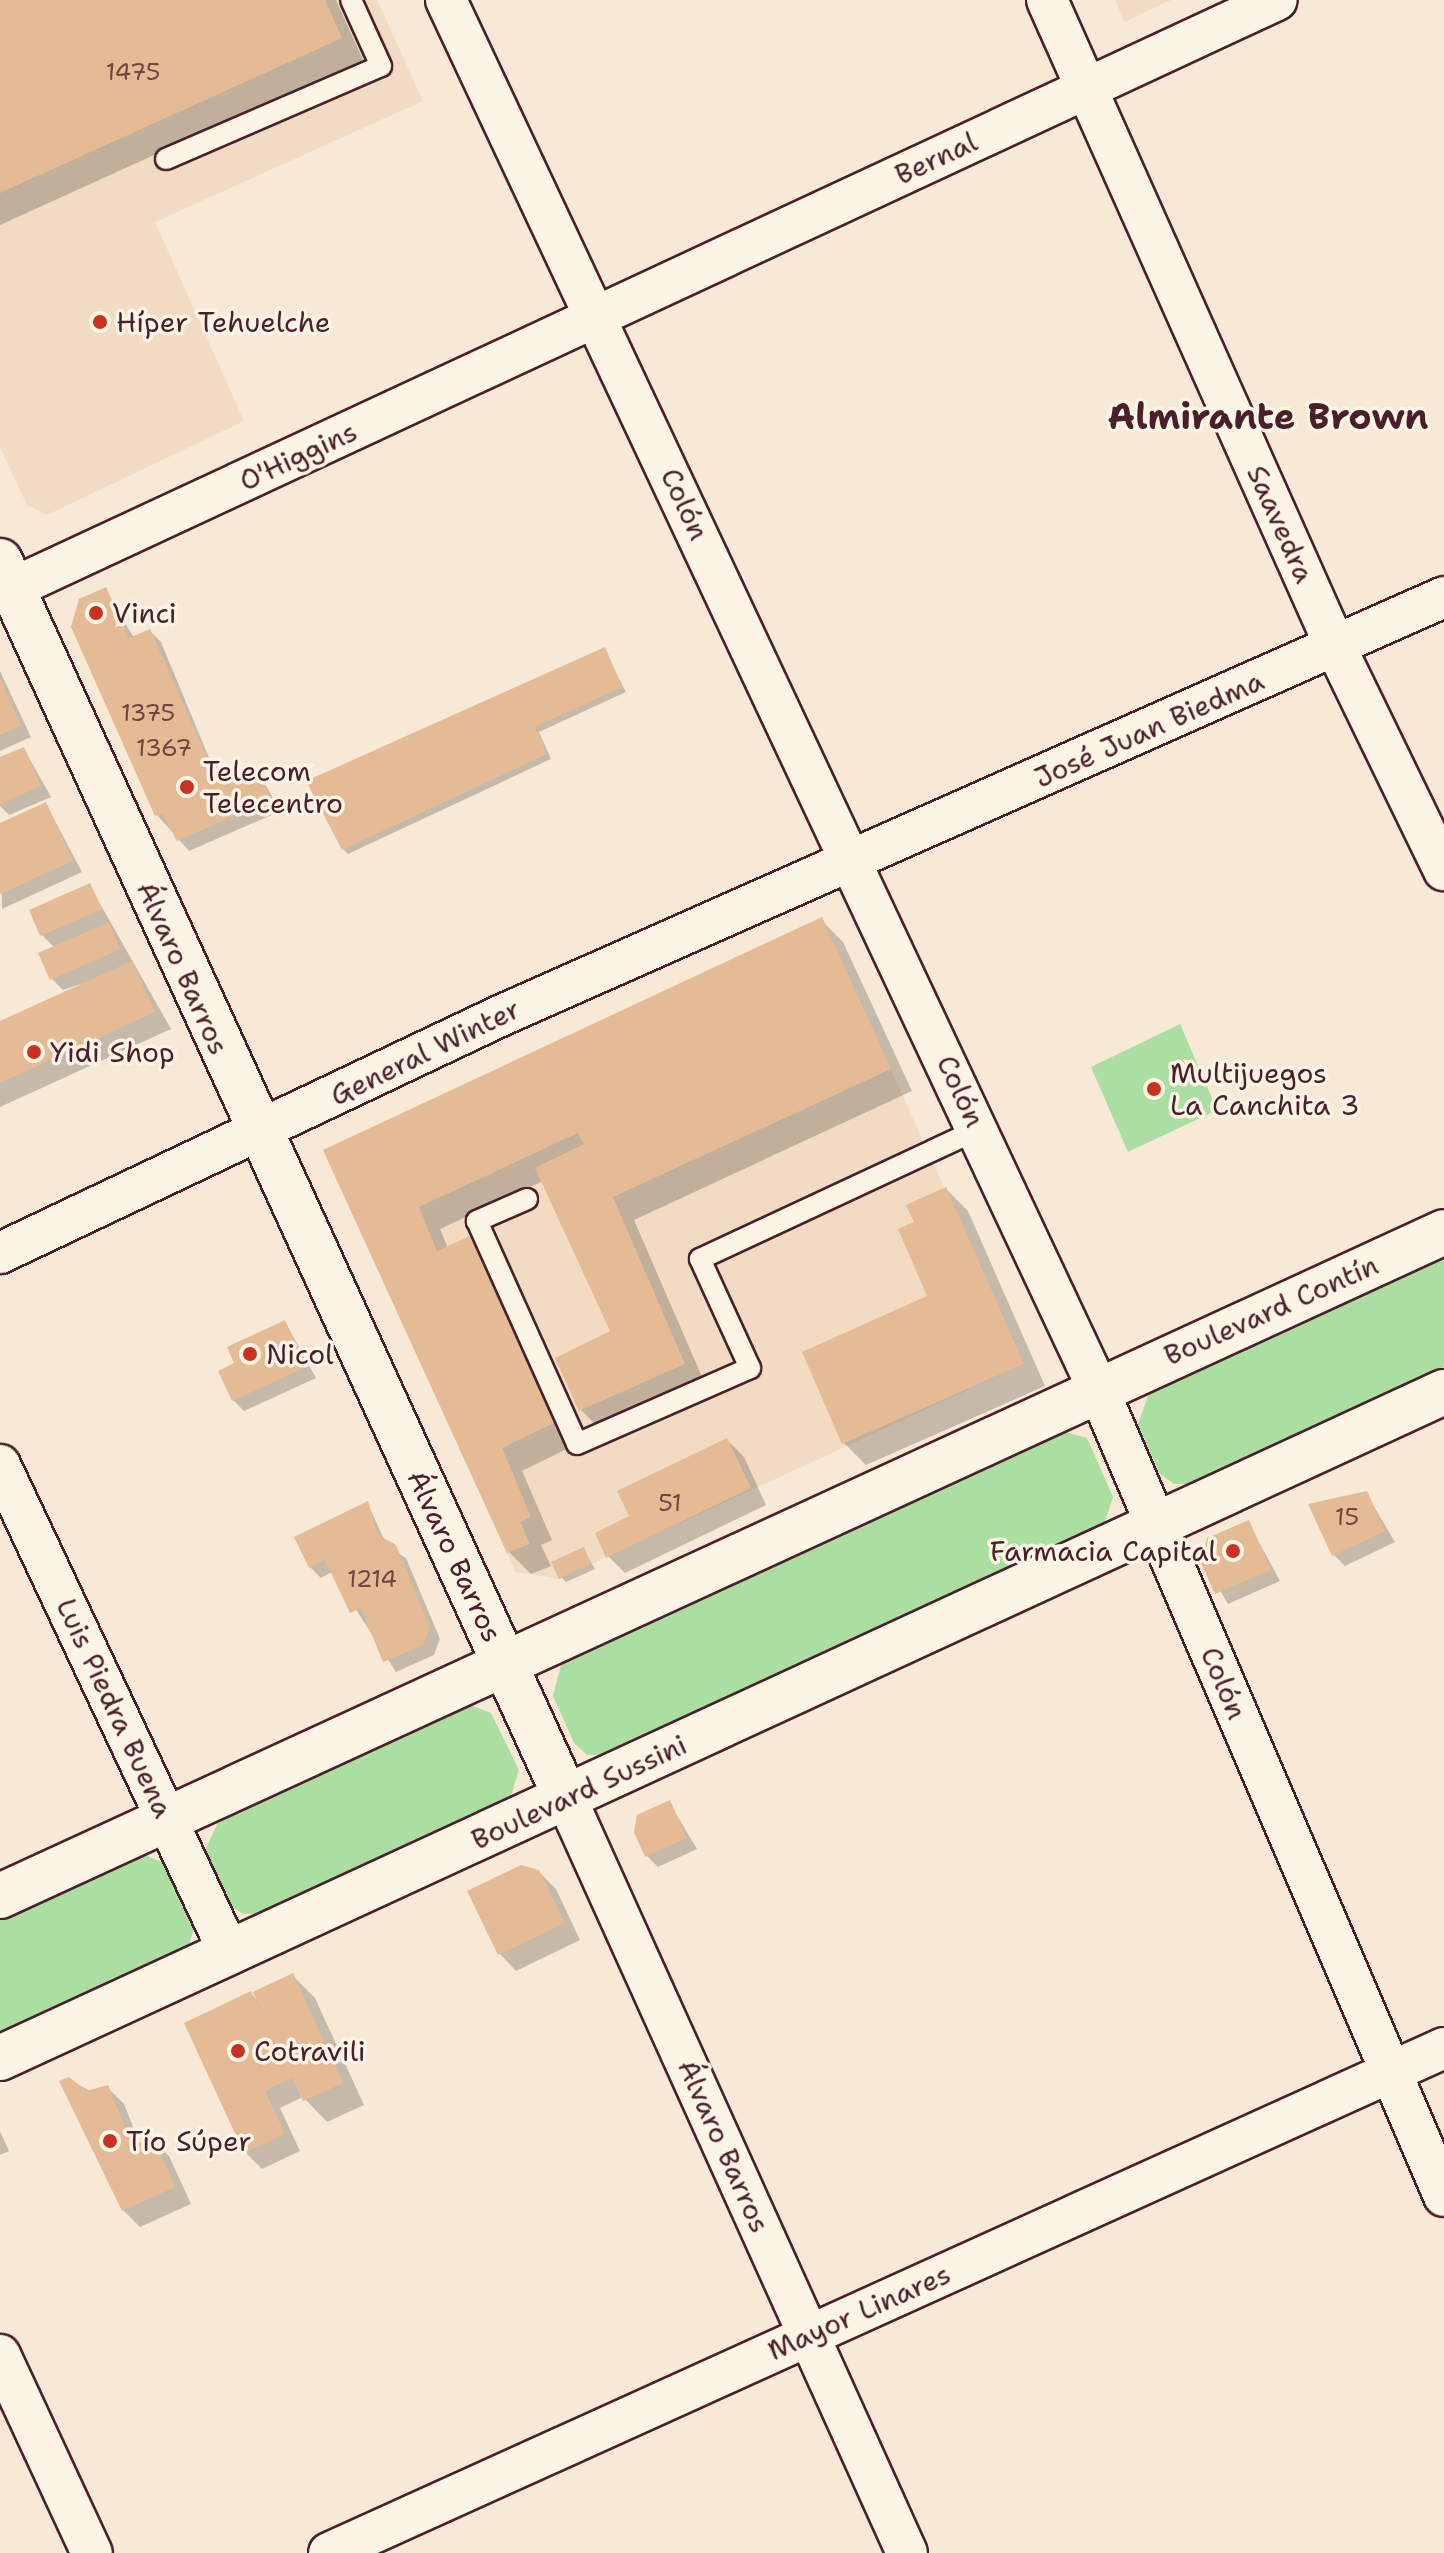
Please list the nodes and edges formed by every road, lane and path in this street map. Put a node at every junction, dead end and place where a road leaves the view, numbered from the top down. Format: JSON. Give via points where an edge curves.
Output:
{"nodes":[{"id":1,"x":351,"y":0,"type":"edge"},
{"id":2,"x":446,"y":0,"type":"edge"},
{"id":3,"x":1047,"y":0,"type":"edge"},
{"id":4,"x":1277,"y":0,"type":"edge"},
{"id":5,"x":1086,"y":89,"type":"junction"},
{"id":6,"x":166,"y":159,"type":"dead end"},
{"id":7,"x":595,"y":316,"type":"junction"},
{"id":8,"x":4,"y":581,"type":"edge"},
{"id":9,"x":1444,"y":597,"type":"edge"},
{"id":10,"x":1336,"y":648,"type":"junction"},
{"id":11,"x":854,"y":859,"type":"junction"},
{"id":12,"x":1444,"y":870,"type":"edge"},
{"id":13,"x":979,"y":1129,"type":"junction"},
{"id":14,"x":257,"y":1133,"type":"junction"},
{"id":15,"x":527,"y":1199,"type":"dead end"},
{"id":16,"x":1444,"y":1232,"type":"edge"},
{"id":17,"x":0,"y":1253,"type":"edge"},
{"id":18,"x":1098,"y":1389,"type":"junction"},
{"id":19,"x":1444,"y":1392,"type":"edge"},
{"id":20,"x":0,"y":1465,"type":"edge"},
{"id":21,"x":1158,"y":1527,"type":"junction"},
{"id":22,"x":505,"y":1663,"type":"junction"},
{"id":23,"x":566,"y":1798,"type":"junction"},
{"id":24,"x":167,"y":1819,"type":"junction"},
{"id":25,"x":0,"y":1896,"type":"edge"},
{"id":26,"x":229,"y":1952,"type":"junction"},
{"id":27,"x":1444,"y":2048,"type":"edge"},
{"id":28,"x":0,"y":2058,"type":"edge"},
{"id":29,"x":1390,"y":2075,"type":"junction"},
{"id":30,"x":1444,"y":2196,"type":"edge"},
{"id":31,"x":808,"y":2334,"type":"junction"},
{"id":32,"x":0,"y":2355,"type":"edge"},
{"id":33,"x":92,"y":2553,"type":"edge"},
{"id":34,"x":329,"y":2553,"type":"edge"},
{"id":35,"x":907,"y":2553,"type":"edge"}],
"edges":[{"from":1,"to":6,"type":"lane","via":[[381,66]]},
{"from":2,"to":7,"type":"street","name":"Colón"},
{"from":3,"to":5,"type":"street","name":"Saavedra"},
{"from":4,"to":5,"type":"street","name":"Bernal"},
{"from":5,"to":7,"type":"street","name":"Bernal"},
{"from":5,"to":10,"type":"street","name":"Saavedra"},
{"from":7,"to":8,"type":"street","name":"O'Higgins"},
{"from":7,"to":11,"type":"street","name":"Colón"},
{"from":8,"to":14,"type":"main road","name":"Álvaro Barros"},
{"from":9,"to":10,"type":"street","name":"José Juan Biedma"},
{"from":10,"to":11,"type":"street","name":"José Juan Biedma"},
{"from":10,"to":12,"type":"street","name":"Saavedra"},
{"from":11,"to":13,"type":"street","name":"Colón"},
{"from":11,"to":14,"type":"street","name":"General Winter"},
{"from":13,"to":15,"type":"lane","via":[[700,1259],[750,1368],[577,1444],[477,1221]]},
{"from":13,"to":18,"type":"street","name":"Colón"},
{"from":14,"to":17,"type":"street","name":"General Winter"},
{"from":14,"to":22,"type":"main road","name":"Álvaro Barros"},
{"from":16,"to":18,"type":"main road","name":"Boulevard Contín"},
{"from":18,"to":21,"type":"street","name":"Colón"},
{"from":18,"to":22,"type":"main road"},
{"from":19,"to":21,"type":"main road"},
{"from":20,"to":24,"type":"street","name":"Luis Piedra Buena"},
{"from":21,"to":23,"type":"main road","name":"Boulevard Sussini"},
{"from":21,"to":29,"type":"street","name":"Colón"},
{"from":22,"to":23,"type":"main road","name":"Álvaro Barros"},
{"from":22,"to":24,"type":"main road"},
{"from":23,"to":26,"type":"main road","name":"Boulevard Sussini"},
{"from":23,"to":31,"type":"street","name":"Álvaro Barros"},
{"from":24,"to":25,"type":"main road"},
{"from":24,"to":26,"type":"street","name":"Luis Piedra Buena"},
{"from":26,"to":28,"type":"main road","name":"Boulevard Sussini"},
{"from":27,"to":29,"type":"street","name":"Mayor Linares"},
{"from":29,"to":30,"type":"street","name":"Colón"},
{"from":29,"to":31,"type":"street","name":"Mayor Linares"},
{"from":31,"to":34,"type":"street","name":"Mayor Linares"},
{"from":31,"to":35,"type":"street","name":"Álvaro Barros"},
{"from":32,"to":33,"type":"street"}]}
